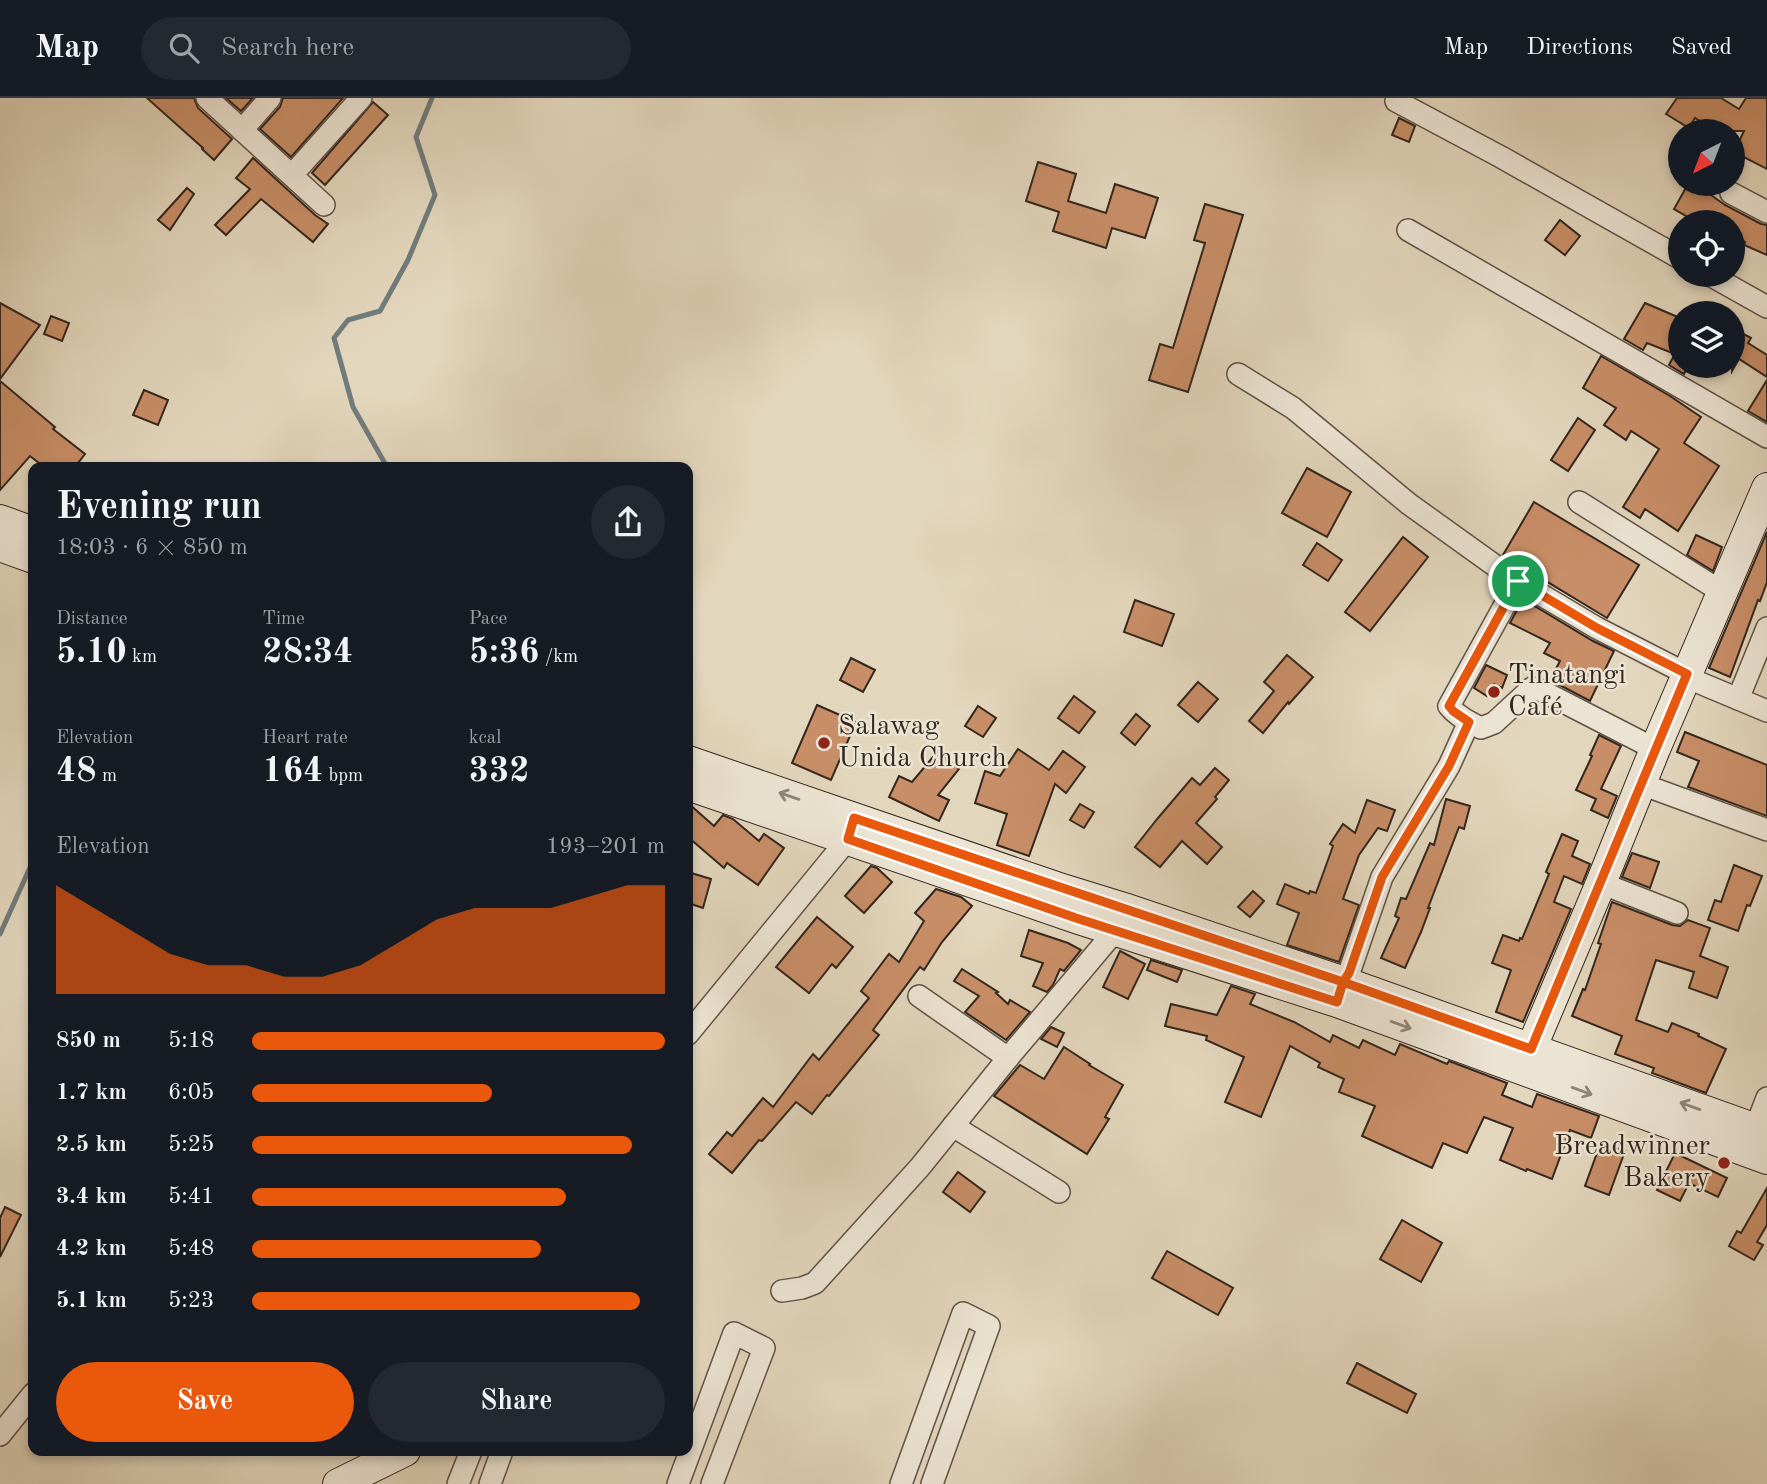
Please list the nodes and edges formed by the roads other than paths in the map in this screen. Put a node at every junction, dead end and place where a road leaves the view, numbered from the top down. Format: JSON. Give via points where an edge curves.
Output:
{"nodes":[{"id":1,"x":206,"y":98,"type":"edge"},
{"id":2,"x":270,"y":98,"type":"edge"},
{"id":3,"x":361,"y":98,"type":"edge"},
{"id":4,"x":1396,"y":101,"type":"dead end"},
{"id":5,"x":242,"y":130,"type":"junction"},
{"id":6,"x":292,"y":175,"type":"junction"},
{"id":7,"x":1737,"y":196,"type":"edge"},
{"id":8,"x":324,"y":205,"type":"dead end"},
{"id":9,"x":1767,"y":212,"type":"edge"},
{"id":10,"x":1408,"y":230,"type":"dead end"},
{"id":11,"x":1668,"y":251,"type":"edge"},
{"id":12,"x":1731,"y":287,"type":"edge"},
{"id":13,"x":1767,"y":307,"type":"edge"},
{"id":14,"x":1238,"y":374,"type":"dead end"},
{"id":15,"x":1767,"y":437,"type":"edge"},
{"id":16,"x":1767,"y":488,"type":"edge"},
{"id":17,"x":1579,"y":502,"type":"dead end"},
{"id":18,"x":0,"y":520,"type":"edge"},
{"id":19,"x":28,"y":530,"type":"edge"},
{"id":20,"x":0,"y":546,"type":"edge"},
{"id":21,"x":28,"y":556,"type":"edge"},
{"id":22,"x":1518,"y":581,"type":"junction"},
{"id":23,"x":1722,"y":592,"type":"junction"},
{"id":24,"x":1767,"y":628,"type":"edge"},
{"id":25,"x":1694,"y":678,"type":"junction"},
{"id":26,"x":1738,"y":699,"type":"junction"},
{"id":27,"x":1767,"y":711,"type":"edge"},
{"id":28,"x":1469,"y":722,"type":"junction"},
{"id":29,"x":1655,"y":749,"type":"junction"},
{"id":30,"x":693,"y":763,"type":"edge"},
{"id":31,"x":1641,"y":784,"type":"junction"},
{"id":32,"x":693,"y":786,"type":"edge"},
{"id":33,"x":851,"y":829,"type":"junction"},
{"id":34,"x":1767,"y":830,"type":"edge"},
{"id":35,"x":1601,"y":883,"type":"junction"},
{"id":36,"x":1677,"y":913,"type":"dead end"},
{"id":37,"x":1119,"y":919,"type":"junction"},
{"id":38,"x":1340,"y":992,"type":"junction"},
{"id":39,"x":919,"y":996,"type":"dead end"},
{"id":40,"x":693,"y":1028,"type":"edge"},
{"id":41,"x":1008,"y":1058,"type":"junction"},
{"id":42,"x":1525,"y":1058,"type":"junction"},
{"id":43,"x":1767,"y":1098,"type":"edge"},
{"id":44,"x":953,"y":1126,"type":"junction"},
{"id":45,"x":1762,"y":1144,"type":"edge"},
{"id":46,"x":1059,"y":1192,"type":"dead end"},
{"id":47,"x":782,"y":1291,"type":"dead end"},
{"id":48,"x":28,"y":1400,"type":"edge"},
{"id":49,"x":0,"y":1435,"type":"edge"},
{"id":50,"x":693,"y":1444,"type":"edge"},
{"id":51,"x":395,"y":1456,"type":"edge"},
{"id":52,"x":469,"y":1456,"type":"edge"},
{"id":53,"x":500,"y":1456,"type":"edge"},
{"id":54,"x":688,"y":1456,"type":"edge"},
{"id":55,"x":338,"y":1484,"type":"edge"},
{"id":56,"x":458,"y":1484,"type":"edge"},
{"id":57,"x":490,"y":1484,"type":"edge"},
{"id":58,"x":678,"y":1484,"type":"edge"},
{"id":59,"x":712,"y":1484,"type":"edge"},
{"id":60,"x":901,"y":1484,"type":"edge"},
{"id":61,"x":932,"y":1484,"type":"edge"}],
"edges":[{"from":1,"to":5,"type":"street"},
{"from":2,"to":5,"type":"street"},
{"from":3,"to":6,"type":"street"},
{"from":4,"to":11,"type":"street"},
{"from":5,"to":6,"type":"street"},
{"from":6,"to":8,"type":"street"},
{"from":7,"to":9,"type":"street"},
{"from":10,"to":15,"type":"street"},
{"from":12,"to":13,"type":"street"},
{"from":14,"to":22,"type":"street","via":[[1293,408],[1409,504]]},
{"from":16,"to":23,"type":"main road"},
{"from":17,"to":23,"type":"street"},
{"from":18,"to":19,"type":"main road"},
{"from":20,"to":21,"type":"main road"},
{"from":22,"to":25,"type":"street"},
{"from":22,"to":28,"type":"street","via":[[1449,706]]},
{"from":23,"to":25,"type":"main road"},
{"from":24,"to":26,"type":"street"},
{"from":25,"to":26,"type":"street"},
{"from":25,"to":29,"type":"main road"},
{"from":26,"to":27,"type":"street"},
{"from":28,"to":29,"type":"street","via":[[1481,727],[1494,723],[1532,688]]},
{"from":28,"to":38,"type":"street","via":[[1449,766],[1382,877]]},
{"from":29,"to":31,"type":"main road"},
{"from":33,"to":30,"type":"main road","one_way":true},
{"from":31,"to":34,"type":"street"},
{"from":31,"to":35,"type":"main road"},
{"from":32,"to":33,"type":"main road"},
{"from":33,"to":37,"type":"main road","via":[[1056,887]]},
{"from":33,"to":40,"type":"street"},
{"from":35,"to":36,"type":"street"},
{"from":35,"to":42,"type":"main road"},
{"from":37,"to":38,"type":"main road"},
{"from":37,"to":41,"type":"street"},
{"from":38,"to":42,"type":"main road"},
{"from":39,"to":41,"type":"street"},
{"from":41,"to":44,"type":"street"},
{"from":42,"to":45,"type":"main road"},
{"from":43,"to":45,"type":"street"},
{"from":44,"to":46,"type":"street"},
{"from":44,"to":47,"type":"street","via":[[815,1283]]},
{"from":48,"to":49,"type":"street"},
{"from":50,"to":59,"type":"street","via":[[734,1333],[764,1348]]},
{"from":51,"to":55,"type":"main road"},
{"from":52,"to":56,"type":"street"},
{"from":53,"to":57,"type":"street"},
{"from":54,"to":58,"type":"street"},
{"from":60,"to":61,"type":"street","via":[[963,1313],[989,1326]]}]}
